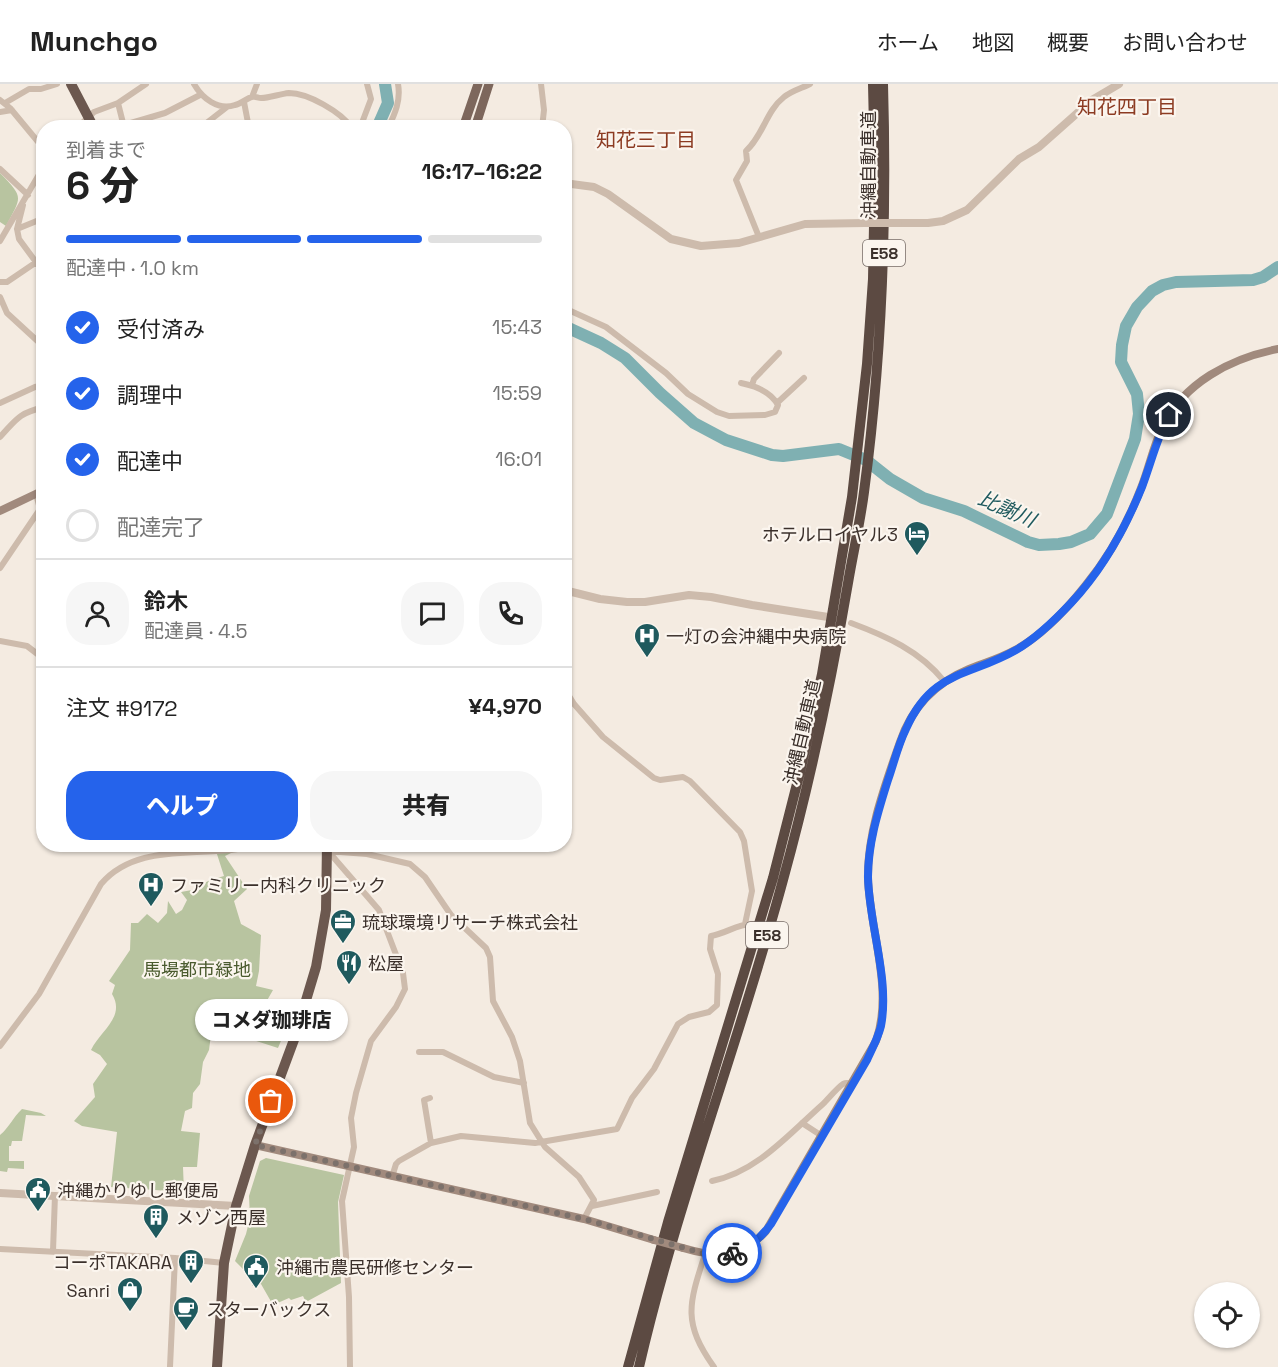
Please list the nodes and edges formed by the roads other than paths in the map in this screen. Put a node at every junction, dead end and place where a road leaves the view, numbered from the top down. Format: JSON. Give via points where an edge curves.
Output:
{"nodes":[{"id":1,"x":57,"y":84,"type":"edge"},
{"id":2,"x":146,"y":84,"type":"edge"},
{"id":3,"x":194,"y":84,"type":"edge"},
{"id":4,"x":257,"y":84,"type":"edge"},
{"id":5,"x":367,"y":84,"type":"edge"},
{"id":6,"x":398,"y":84,"type":"edge"},
{"id":7,"x":478,"y":84,"type":"edge"},
{"id":8,"x":489,"y":84,"type":"edge"},
{"id":9,"x":541,"y":84,"type":"edge"},
{"id":10,"x":810,"y":84,"type":"edge"},
{"id":11,"x":873,"y":84,"type":"edge"},
{"id":12,"x":883,"y":84,"type":"edge"},
{"id":13,"x":1119,"y":84,"type":"edge"},
{"id":14,"x":72,"y":85,"type":"edge"},
{"id":15,"x":1109,"y":86,"type":"edge"},
{"id":16,"x":200,"y":95,"type":"junction"},
{"id":17,"x":252,"y":97,"type":"junction"},
{"id":18,"x":2,"y":102,"type":"edge"},
{"id":19,"x":244,"y":102,"type":"junction"},
{"id":20,"x":118,"y":103,"type":"junction"},
{"id":21,"x":227,"y":107,"type":"junction"},
{"id":22,"x":12,"y":110,"type":"junction"},
{"id":23,"x":0,"y":112,"type":"edge"},
{"id":24,"x":90,"y":120,"type":"edge"},
{"id":25,"x":92,"y":120,"type":"edge"},
{"id":26,"x":122,"y":120,"type":"edge"},
{"id":27,"x":143,"y":120,"type":"edge"},
{"id":28,"x":210,"y":120,"type":"edge"},
{"id":29,"x":247,"y":120,"type":"edge"},
{"id":30,"x":343,"y":120,"type":"edge"},
{"id":31,"x":363,"y":120,"type":"edge"},
{"id":32,"x":391,"y":120,"type":"edge"},
{"id":33,"x":465,"y":120,"type":"edge"},
{"id":34,"x":478,"y":120,"type":"edge"},
{"id":35,"x":543,"y":120,"type":"edge"},
{"id":36,"x":36,"y":139,"type":"edge"},
{"id":37,"x":0,"y":169,"type":"edge"},
{"id":38,"x":36,"y":180,"type":"edge"},
{"id":39,"x":572,"y":184,"type":"edge"},
{"id":40,"x":28,"y":195,"type":"junction"},
{"id":41,"x":23,"y":202,"type":"junction"},
{"id":42,"x":36,"y":221,"type":"edge"},
{"id":43,"x":17,"y":229,"type":"junction"},
{"id":44,"x":759,"y":237,"type":"junction"},
{"id":45,"x":0,"y":241,"type":"edge"},
{"id":46,"x":36,"y":262,"type":"edge"},
{"id":47,"x":36,"y":269,"type":"edge"},
{"id":48,"x":0,"y":282,"type":"edge"},
{"id":49,"x":0,"y":297,"type":"edge"},
{"id":50,"x":572,"y":312,"type":"edge"},
{"id":51,"x":36,"y":340,"type":"edge"},
{"id":52,"x":1278,"y":349,"type":"edge"},
{"id":53,"x":779,"y":353,"type":"dead end"},
{"id":54,"x":804,"y":378,"type":"dead end"},
{"id":55,"x":741,"y":383,"type":"dead end"},
{"id":56,"x":752,"y":385,"type":"junction"},
{"id":57,"x":36,"y":387,"type":"edge"},
{"id":58,"x":0,"y":403,"type":"edge"},
{"id":59,"x":777,"y":403,"type":"junction"},
{"id":60,"x":36,"y":409,"type":"edge"},
{"id":61,"x":0,"y":437,"type":"edge"},
{"id":62,"x":36,"y":494,"type":"edge"},
{"id":63,"x":858,"y":497,"type":"junction"},
{"id":64,"x":0,"y":511,"type":"edge"},
{"id":65,"x":36,"y":515,"type":"edge"},
{"id":66,"x":0,"y":568,"type":"edge"},
{"id":67,"x":572,"y":592,"type":"edge"},
{"id":68,"x":828,"y":617,"type":"dead end"},
{"id":69,"x":851,"y":623,"type":"dead end"},
{"id":70,"x":0,"y":641,"type":"edge"},
{"id":71,"x":36,"y":653,"type":"edge"},
{"id":72,"x":944,"y":681,"type":"junction"},
{"id":73,"x":572,"y":701,"type":"edge"},
{"id":74,"x":208,"y":852,"type":"edge"},
{"id":75,"x":327,"y":852,"type":"edge"},
{"id":76,"x":330,"y":852,"type":"edge"},
{"id":77,"x":353,"y":852,"type":"edge"},
{"id":78,"x":360,"y":853,"type":"joint"},
{"id":79,"x":745,"y":924,"type":"junction"},
{"id":80,"x":753,"y":924,"type":"dead end"},
{"id":81,"x":0,"y":1046,"type":"edge"},
{"id":82,"x":419,"y":1052,"type":"dead end"},
{"id":83,"x":524,"y":1083,"type":"junction"},
{"id":84,"x":852,"y":1085,"type":"junction"},
{"id":85,"x":430,"y":1098,"type":"dead end"},
{"id":86,"x":802,"y":1123,"type":"junction"},
{"id":87,"x":822,"y":1136,"type":"junction"},
{"id":88,"x":431,"y":1143,"type":"junction"},
{"id":89,"x":542,"y":1143,"type":"junction"},
{"id":90,"x":255,"y":1145,"type":"junction"},
{"id":91,"x":350,"y":1167,"type":"junction"},
{"id":92,"x":392,"y":1177,"type":"junction"},
{"id":93,"x":712,"y":1181,"type":"dead end"},
{"id":94,"x":657,"y":1192,"type":"dead end"},
{"id":95,"x":0,"y":1193,"type":"edge"},
{"id":96,"x":55,"y":1195,"type":"junction"},
{"id":97,"x":236,"y":1206,"type":"junction"},
{"id":98,"x":592,"y":1206,"type":"junction"},
{"id":99,"x":584,"y":1219,"type":"junction"},
{"id":100,"x":0,"y":1249,"type":"edge"},
{"id":101,"x":53,"y":1251,"type":"junction"},
{"id":102,"x":705,"y":1254,"type":"junction"},
{"id":103,"x":175,"y":1258,"type":"junction"},
{"id":104,"x":224,"y":1263,"type":"junction"},
{"id":105,"x":170,"y":1367,"type":"edge"},
{"id":106,"x":217,"y":1367,"type":"edge"},
{"id":107,"x":350,"y":1367,"type":"edge"},
{"id":108,"x":628,"y":1367,"type":"edge"},
{"id":109,"x":639,"y":1367,"type":"edge"},
{"id":110,"x":714,"y":1367,"type":"edge"}],
"edges":[{"from":1,"to":18,"type":"street","via":[[29,89]]},
{"from":2,"to":20,"type":"street"},
{"from":3,"to":16,"type":"street"},
{"from":4,"to":17,"type":"street"},
{"from":5,"to":31,"type":"street","via":[[371,99]]},
{"from":6,"to":32,"type":"street","via":[[400,94]]},
{"from":7,"to":33,"type":"main road"},
{"from":8,"to":34,"type":"main road"},
{"from":9,"to":35,"type":"street"},
{"from":10,"to":44,"type":"street","via":[[785,96],[772,109],[757,141],[746,151],[747,161],[736,180]]},
{"from":11,"to":63,"type":"highway","name":"沖縄自動車道","number":"E58","via":[[873,279]]},
{"from":12,"to":63,"type":"highway","name":"沖縄自動車道","number":"E58","via":[[883,280],[872,421]]},
{"from":13,"to":15,"type":"street"},
{"from":14,"to":24,"type":"highway"},
{"from":15,"to":44,"type":"street","bridge":true,"via":[[1040,147],[1005,171],[967,210],[943,221],[805,224]]},
{"from":16,"to":21,"type":"street"},
{"from":16,"to":27,"type":"street"},
{"from":17,"to":19,"type":"street"},
{"from":17,"to":30,"type":"street","via":[[301,94],[329,107]]},
{"from":18,"to":22,"type":"street"},
{"from":19,"to":21,"type":"street"},
{"from":19,"to":29,"type":"street"},
{"from":20,"to":25,"type":"street","via":[[94,112]]},
{"from":20,"to":26,"type":"street"},
{"from":21,"to":28,"type":"street"},
{"from":22,"to":23,"type":"street"},
{"from":22,"to":36,"type":"street"},
{"from":37,"to":40,"type":"street"},
{"from":38,"to":40,"type":"street"},
{"from":39,"to":44,"type":"street","via":[[594,187],[608,194],[670,239],[684,243],[719,246]]},
{"from":40,"to":41,"type":"street"},
{"from":41,"to":43,"type":"street"},
{"from":41,"to":45,"type":"street"},
{"from":42,"to":43,"type":"street"},
{"from":43,"to":46,"type":"street","via":[[21,243]]},
{"from":47,"to":48,"type":"street"},
{"from":49,"to":51,"type":"street","via":[[7,313]]},
{"from":50,"to":59,"type":"street","via":[[606,327],[688,394],[717,412],[729,416],[765,415],[774,412]]},
{"from":52,"to":72,"type":"main road","via":[[1226,368],[1198,382],[1182,396],[1163,425],[1142,487],[1112,548],[1086,585],[1036,637],[1014,651]]},
{"from":53,"to":56,"type":"street"},
{"from":54,"to":59,"type":"street"},
{"from":55,"to":56,"type":"street"},
{"from":56,"to":59,"type":"street"},
{"from":57,"to":58,"type":"street"},
{"from":60,"to":61,"type":"street","via":[[16,418]]},
{"from":62,"to":64,"type":"main road"},
{"from":63,"to":108,"type":"highway","name":"沖縄自動車道","number":"E58","via":[[822,674],[773,878]]},
{"from":63,"to":109,"type":"highway","name":"沖縄自動車道","number":"E58","via":[[832,676],[810,775],[783,881],[677,1228]]},
{"from":65,"to":66,"type":"street"},
{"from":67,"to":68,"type":"street","via":[[627,602],[689,595],[711,597]]},
{"from":69,"to":72,"type":"street","via":[[893,639]]},
{"from":70,"to":71,"type":"street","via":[[27,646]]},
{"from":72,"to":84,"type":"main road","via":[[920,704],[907,727],[869,852],[868,878],[882,1016],[876,1041]]},
{"from":73,"to":79,"type":"street","via":[[603,737],[645,771],[660,780],[683,777],[690,781],[740,832],[752,891]]},
{"from":74,"to":81,"type":"street","via":[[149,856],[114,871],[101,884],[35,999]]},
{"from":75,"to":90,"type":"highway","via":[[326,910],[313,981]]},
{"from":76,"to":91,"type":"street","via":[[379,910],[403,973],[405,989],[371,1041],[351,1118],[354,1147]]},
{"from":77,"to":78,"type":"street"},
{"from":78,"to":83,"type":"street","via":[[410,864],[418,870],[451,915],[486,948],[492,1001],[512,1037]]},
{"from":79,"to":80,"type":"street"},
{"from":79,"to":89,"type":"street","via":[[711,936],[710,949],[718,974],[717,1005],[678,1024],[617,1129]]},
{"from":82,"to":83,"type":"street","via":[[443,1052],[494,1077]]},
{"from":83,"to":89,"type":"street","via":[[530,1123]]},
{"from":84,"to":86,"type":"street","via":[[842,1084]]},
{"from":84,"to":87,"type":"main road"},
{"from":85,"to":88,"type":"street","via":[[424,1100]]},
{"from":86,"to":87,"type":"street"},
{"from":86,"to":93,"type":"street","via":[[753,1165],[734,1176]]},
{"from":87,"to":102,"type":"main road","via":[[762,1236],[736,1252]]},
{"from":88,"to":89,"type":"street","via":[[461,1136]]},
{"from":88,"to":92,"type":"street","via":[[399,1161]]},
{"from":89,"to":98,"type":"street","via":[[579,1177],[594,1200]]},
{"from":90,"to":91,"type":"main road"},
{"from":90,"to":97,"type":"highway"},
{"from":91,"to":92,"type":"main road"},
{"from":91,"to":107,"type":"street","via":[[342,1201]]},
{"from":92,"to":99,"type":"main road"},
{"from":94,"to":98,"type":"street"},
{"from":95,"to":96,"type":"street"},
{"from":96,"to":97,"type":"street"},
{"from":96,"to":101,"type":"street"},
{"from":97,"to":104,"type":"highway"},
{"from":98,"to":99,"type":"street"},
{"from":99,"to":102,"type":"main road","bridge":true},
{"from":100,"to":101,"type":"street"},
{"from":101,"to":103,"type":"street"},
{"from":102,"to":110,"type":"street","via":[[690,1315],[696,1338]]},
{"from":103,"to":104,"type":"street"},
{"from":103,"to":105,"type":"street"},
{"from":104,"to":106,"type":"highway"}]}
